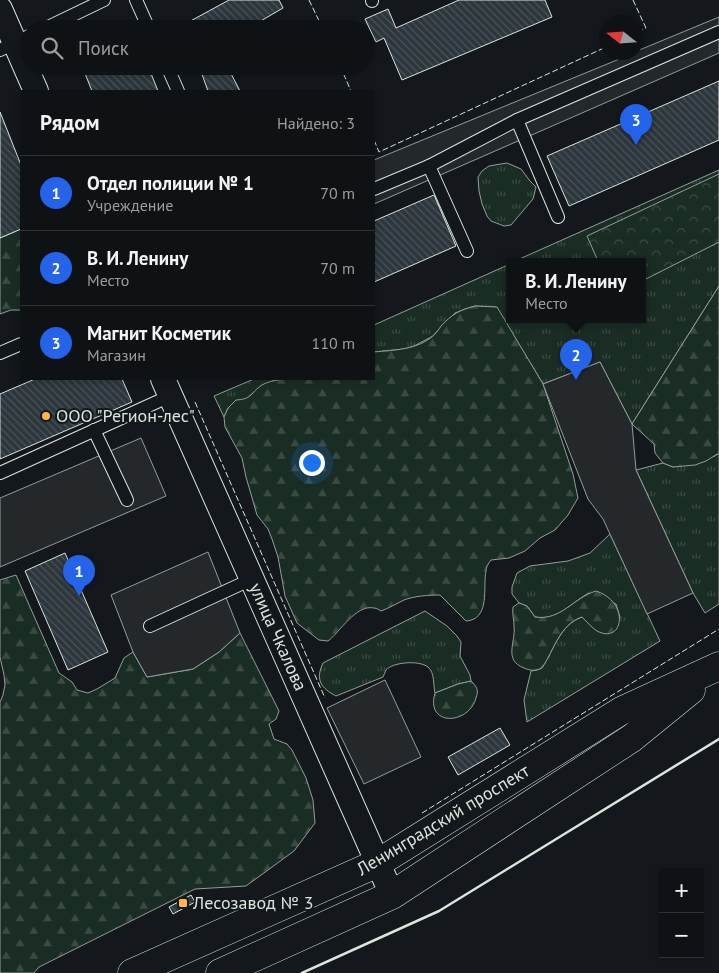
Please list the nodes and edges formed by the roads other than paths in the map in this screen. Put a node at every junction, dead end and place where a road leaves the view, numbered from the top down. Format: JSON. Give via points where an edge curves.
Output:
{"nodes":[{"id":1,"x":104,"y":0,"type":"edge"},
{"id":2,"x":136,"y":0,"type":"edge"},
{"id":3,"x":0,"y":9,"type":"edge"},
{"id":4,"x":63,"y":20,"type":"edge"},
{"id":5,"x":145,"y":20,"type":"edge"},
{"id":6,"x":719,"y":32,"type":"edge"},
{"id":7,"x":15,"y":43,"type":"edge"},
{"id":8,"x":29,"y":75,"type":"edge"},
{"id":9,"x":171,"y":75,"type":"edge"},
{"id":10,"x":36,"y":90,"type":"edge"},
{"id":11,"x":178,"y":90,"type":"edge"},
{"id":12,"x":517,"y":120,"type":"junction"},
{"id":13,"x":429,"y":166,"type":"junction"},
{"id":14,"x":375,"y":189,"type":"edge"},
{"id":15,"x":558,"y":217,"type":"dead end"},
{"id":16,"x":467,"y":250,"type":"dead end"},
{"id":17,"x":20,"y":344,"type":"edge"},
{"id":18,"x":0,"y":353,"type":"edge"},
{"id":19,"x":167,"y":387,"type":"edge"},
{"id":20,"x":94,"y":430,"type":"junction"},
{"id":21,"x":0,"y":473,"type":"edge"},
{"id":22,"x":127,"y":500,"type":"dead end"},
{"id":23,"x":252,"y":579,"type":"junction"},
{"id":24,"x":150,"y":626,"type":"dead end"},
{"id":25,"x":719,"y":666,"type":"edge"},
{"id":26,"x":378,"y":863,"type":"junction"},
{"id":27,"x":392,"y":895,"type":"junction"},
{"id":28,"x":132,"y":973,"type":"edge"},
{"id":29,"x":220,"y":973,"type":"edge"}],
"edges":[{"from":1,"to":4,"type":"lane"},
{"from":2,"to":5,"type":"lane"},
{"from":3,"to":7,"type":"street"},
{"from":6,"to":12,"type":"lane"},
{"from":8,"to":10,"type":"street"},
{"from":9,"to":11,"type":"lane"},
{"from":12,"to":13,"type":"lane"},
{"from":12,"to":15,"type":"lane"},
{"from":13,"to":14,"type":"lane"},
{"from":13,"to":16,"type":"lane"},
{"from":17,"to":18,"type":"lane"},
{"from":19,"to":20,"type":"lane"},
{"from":19,"to":23,"type":"street","name":"улица Чкалова"},
{"from":20,"to":21,"type":"lane"},
{"from":20,"to":22,"type":"lane"},
{"from":23,"to":24,"type":"lane"},
{"from":23,"to":26,"type":"street","name":"улица Чкалова"},
{"from":25,"to":26,"type":"main road","name":"Ленинградский проспект","via":[[621,711]]},
{"from":25,"to":27,"type":"main road","name":"Ленинградский проспект","via":[[632,738]]},
{"from":26,"to":27,"type":"street","name":"улица Чкалова"},
{"from":26,"to":28,"type":"main road","name":"Ленинградский проспект"},
{"from":27,"to":29,"type":"main road","name":"Ленинградский проспект"}]}
